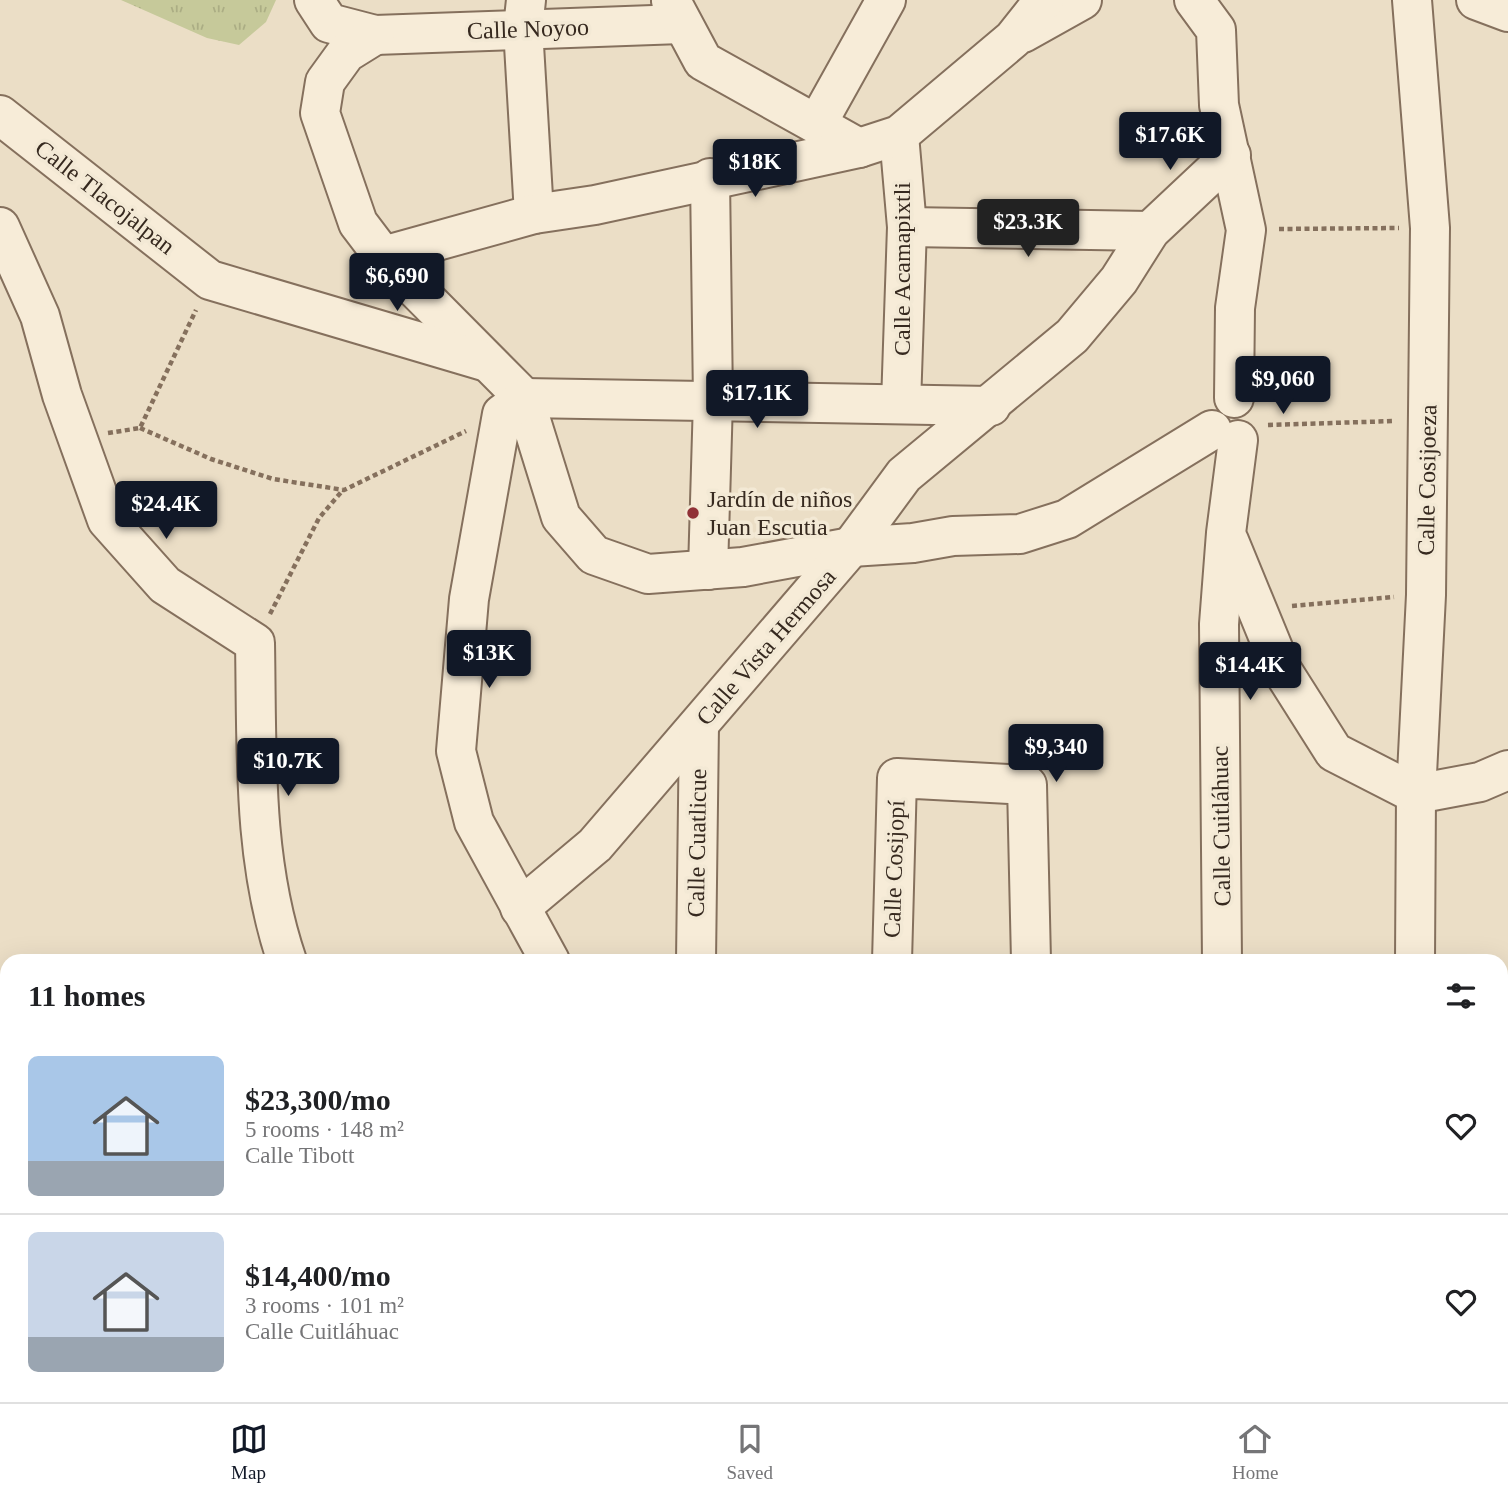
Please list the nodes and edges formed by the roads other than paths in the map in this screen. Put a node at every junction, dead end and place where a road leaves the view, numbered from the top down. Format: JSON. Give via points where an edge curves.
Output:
{"nodes":[{"id":1,"x":314,"y":0,"type":"edge"},
{"id":2,"x":886,"y":0,"type":"edge"},
{"id":3,"x":1044,"y":0,"type":"edge"},
{"id":4,"x":1082,"y":0,"type":"edge"},
{"id":5,"x":1194,"y":0,"type":"edge"},
{"id":6,"x":1412,"y":0,"type":"edge"},
{"id":7,"x":1476,"y":0,"type":"edge"},
{"id":8,"x":676,"y":12,"type":"edge"},
{"id":9,"x":1508,"y":12,"type":"edge"},
{"id":10,"x":524,"y":14,"type":"edge"},
{"id":11,"x":374,"y":35,"type":"junction"},
{"id":12,"x":1013,"y":39,"type":"junction"},
{"id":13,"x":0,"y":116,"type":"edge"},
{"id":14,"x":817,"y":122,"type":"junction"},
{"id":15,"x":899,"y":135,"type":"junction"},
{"id":16,"x":859,"y":148,"type":"junction"},
{"id":17,"x":1231,"y":155,"type":"junction"},
{"id":18,"x":709,"y":178,"type":"junction"},
{"id":19,"x":534,"y":214,"type":"junction"},
{"id":20,"x":0,"y":227,"type":"edge"},
{"id":21,"x":907,"y":227,"type":"junction"},
{"id":22,"x":1150,"y":232,"type":"junction"},
{"id":23,"x":383,"y":256,"type":"junction"},
{"id":24,"x":13,"y":287,"type":"edge"},
{"id":25,"x":486,"y":361,"type":"junction"},
{"id":26,"x":713,"y":400,"type":"junction"},
{"id":27,"x":901,"y":404,"type":"junction"},
{"id":28,"x":513,"y":406,"type":"junction"},
{"id":29,"x":991,"y":406,"type":"junction"},
{"id":30,"x":1234,"y":423,"type":"junction"},
{"id":31,"x":1226,"y":533,"type":"junction"},
{"id":32,"x":851,"y":547,"type":"junction"},
{"id":33,"x":708,"y":570,"type":"junction"},
{"id":34,"x":699,"y":725,"type":"junction"},
{"id":35,"x":1508,"y":770,"type":"edge"},
{"id":36,"x":1416,"y":794,"type":"junction"},
{"id":37,"x":530,"y":942,"type":"edge"},
{"id":38,"x":285,"y":954,"type":"edge"},
{"id":39,"x":696,"y":954,"type":"edge"},
{"id":40,"x":892,"y":954,"type":"edge"},
{"id":41,"x":1031,"y":954,"type":"edge"},
{"id":42,"x":1222,"y":954,"type":"edge"},
{"id":43,"x":1415,"y":954,"type":"edge"}],
"edges":[{"from":1,"to":11,"type":"street","via":[[329,23]]},
{"from":2,"to":14,"type":"street"},
{"from":3,"to":12,"type":"street"},
{"from":4,"to":12,"type":"street"},
{"from":5,"to":17,"type":"street","name":"Calle Cuitláhuac","via":[[1216,30],[1219,105]]},
{"from":6,"to":36,"type":"street","name":"Calle Cosijoeza","via":[[1430,228],[1426,594]]},
{"from":7,"to":9,"type":"street"},
{"from":8,"to":10,"type":"street","name":"Calle Noyoo"},
{"from":8,"to":14,"type":"street","via":[[703,61]]},
{"from":10,"to":11,"type":"street","name":"Calle Noyoo"},
{"from":10,"to":19,"type":"street"},
{"from":11,"to":23,"type":"street","via":[[346,53],[326,82],[320,113],[359,223]]},
{"from":12,"to":15,"type":"street"},
{"from":13,"to":25,"type":"street","name":"Calle Tlacojalpan","via":[[210,280]]},
{"from":14,"to":16,"type":"street"},
{"from":15,"to":16,"type":"street"},
{"from":15,"to":21,"type":"street","name":"Calle Acamapixtli"},
{"from":16,"to":18,"type":"street"},
{"from":17,"to":22,"type":"street","name":"Calle Vista Hermosa"},
{"from":17,"to":30,"type":"street","name":"Calle Cuitláhuac","via":[[1246,229],[1235,308]]},
{"from":18,"to":19,"type":"street"},
{"from":18,"to":26,"type":"street"},
{"from":19,"to":23,"type":"street"},
{"from":20,"to":24,"type":"street"},
{"from":21,"to":22,"type":"street"},
{"from":21,"to":27,"type":"street","name":"Calle Acamapixtli"},
{"from":22,"to":29,"type":"street","name":"Calle Vista Hermosa","via":[[1119,281],[1072,336]]},
{"from":23,"to":25,"type":"street"},
{"from":24,"to":38,"type":"street","via":[[40,316],[76,438],[107,520],[165,585],[255,643],[259,828],[274,924]]},
{"from":25,"to":28,"type":"street"},
{"from":26,"to":27,"type":"street"},
{"from":26,"to":28,"type":"street"},
{"from":26,"to":33,"type":"street"},
{"from":27,"to":29,"type":"street"},
{"from":28,"to":33,"type":"street","via":[[561,517],[594,555],[648,574]]},
{"from":28,"to":37,"type":"street","via":[[469,599],[456,751],[474,822]]},
{"from":29,"to":32,"type":"street","name":"Calle Vista Hermosa","via":[[904,475]]},
{"from":30,"to":31,"type":"street","name":"Calle Cuitláhuac"},
{"from":30,"to":32,"type":"street","via":[[1068,519],[1020,534]]},
{"from":31,"to":36,"type":"street","via":[[1282,670],[1334,752]]},
{"from":31,"to":42,"type":"street","name":"Calle Cuitláhuac","via":[[1219,624]]},
{"from":32,"to":33,"type":"street"},
{"from":32,"to":34,"type":"street","name":"Calle Vista Hermosa"},
{"from":34,"to":37,"type":"street","name":"Calle Vista Hermosa","via":[[595,845]]},
{"from":34,"to":39,"type":"street","name":"Calle Cuatlicue"},
{"from":35,"to":36,"type":"street","via":[[1480,782]]},
{"from":36,"to":43,"type":"street","name":"Calle Cosijoeza"},
{"from":40,"to":41,"type":"street","name":"Calle Cosijopí","via":[[897,778],[1027,785]]}]}
